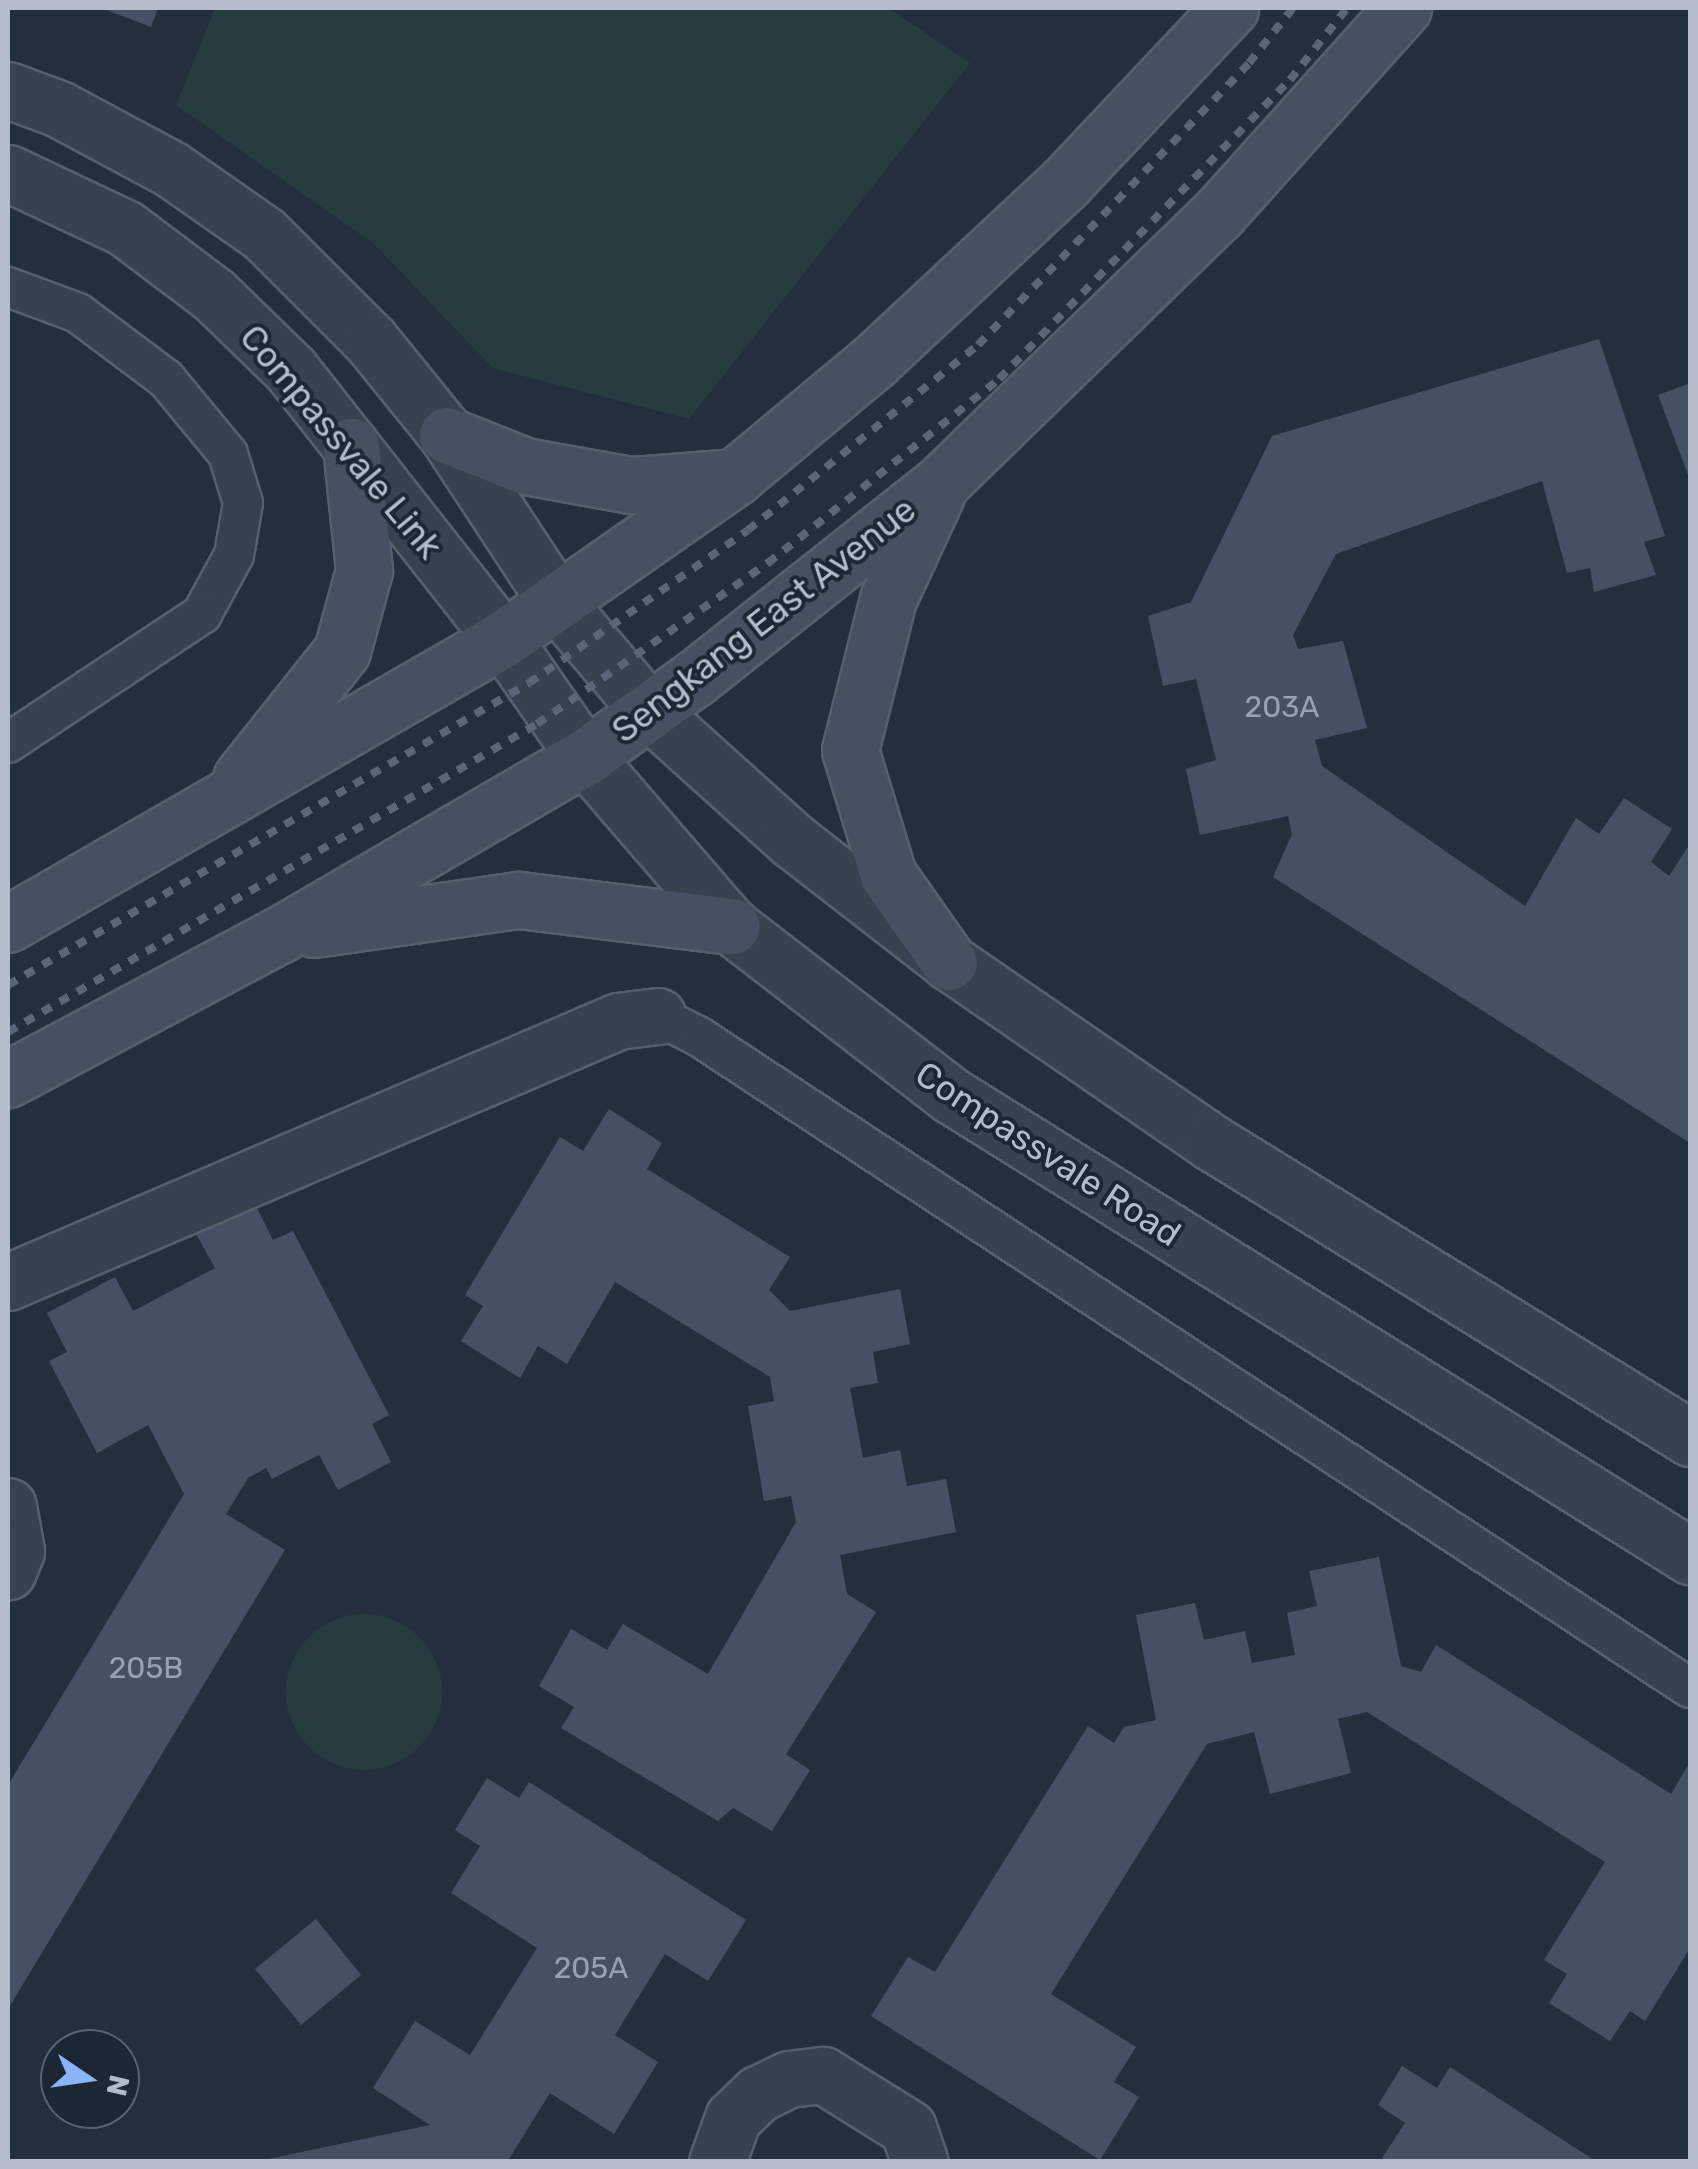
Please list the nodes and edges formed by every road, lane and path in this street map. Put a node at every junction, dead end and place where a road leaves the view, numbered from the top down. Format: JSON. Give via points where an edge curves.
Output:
{"nodes":[{"id":1,"x":1230,"y":8,"type":"edge"},
{"id":2,"x":1402,"y":8,"type":"edge"},
{"id":3,"x":8,"y":90,"type":"edge"},
{"id":4,"x":8,"y":173,"type":"edge"},
{"id":5,"x":8,"y":287,"type":"edge"},
{"id":6,"x":446,"y":435,"type":"junction"},
{"id":7,"x":351,"y":446,"type":"junction"},
{"id":8,"x":735,"y":477,"type":"junction"},
{"id":9,"x":942,"y":482,"type":"junction"},
{"id":10,"x":558,"y":604,"type":"junction"},
{"id":11,"x":503,"y":639,"type":"junction"},
{"id":12,"x":650,"y":712,"type":"junction"},
{"id":13,"x":8,"y":743,"type":"edge"},
{"id":14,"x":585,"y":757,"type":"junction"},
{"id":15,"x":224,"y":800,"type":"junction"},
{"id":16,"x":8,"y":924,"type":"edge"},
{"id":17,"x":730,"y":926,"type":"junction"},
{"id":18,"x":281,"y":934,"type":"junction"},
{"id":19,"x":949,"y":962,"type":"junction"},
{"id":20,"x":658,"y":1016,"type":"joint"},
{"id":21,"x":8,"y":1078,"type":"edge"},
{"id":22,"x":8,"y":1282,"type":"edge"},
{"id":23,"x":1690,"y":1438,"type":"edge"},
{"id":24,"x":8,"y":1506,"type":"edge"},
{"id":25,"x":1690,"y":1556,"type":"edge"},
{"id":26,"x":8,"y":1570,"type":"edge"},
{"id":27,"x":1690,"y":1688,"type":"edge"},
{"id":28,"x":717,"y":2162,"type":"edge"},
{"id":29,"x":920,"y":2162,"type":"edge"}],
"edges":[{"from":1,"to":8,"type":"main road","via":[[1064,183],[872,362]]},
{"from":2,"to":9,"type":"main road","name":"Sengkang East Avenue","via":[[1218,214]]},
{"from":3,"to":6,"type":"street","via":[[59,109],[171,169],[264,234],[371,341]]},
{"from":4,"to":7,"type":"street","name":"Compassvale Link","via":[[124,228],[214,295],[291,370]]},
{"from":5,"to":13,"type":"lane","via":[[78,313],[166,379],[228,454],[243,503],[234,555],[202,614]]},
{"from":6,"to":8,"type":"main road","via":[[525,466],[630,485]]},
{"from":6,"to":10,"type":"street"},
{"from":7,"to":11,"type":"street","name":"Compassvale Link"},
{"from":7,"to":15,"type":"main road","via":[[364,570],[342,650]]},
{"from":8,"to":10,"type":"main road"},
{"from":9,"to":12,"type":"main road","name":"Sengkang East Avenue"},
{"from":9,"to":19,"type":"main road","via":[[888,599],[850,750],[888,876]]},
{"from":10,"to":11,"type":"main road"},
{"from":10,"to":12,"type":"street"},
{"from":11,"to":14,"type":"street","name":"Compassvale Road"},
{"from":11,"to":15,"type":"main road"},
{"from":12,"to":14,"type":"main road","name":"Sengkang East Avenue"},
{"from":12,"to":19,"type":"street","via":[[792,840]]},
{"from":14,"to":17,"type":"street","name":"Compassvale Road"},
{"from":14,"to":18,"type":"main road","name":"Sengkang East Avenue"},
{"from":15,"to":16,"type":"main road"},
{"from":17,"to":18,"type":"main road","via":[[519,900]]},
{"from":17,"to":25,"type":"street","name":"Compassvale Road","via":[[952,1096]]},
{"from":18,"to":21,"type":"main road","name":"Sengkang East Avenue"},
{"from":19,"to":23,"type":"street","via":[[1210,1142]]},
{"from":20,"to":22,"type":"street","via":[[618,1021]]},
{"from":20,"to":27,"type":"lane"},
{"from":24,"to":26,"type":"street","via":[[16,1550]]},
{"from":28,"to":29,"type":"street","via":[[733,2118],[758,2094],[789,2078],[823,2074],[908,2128]]}]}
